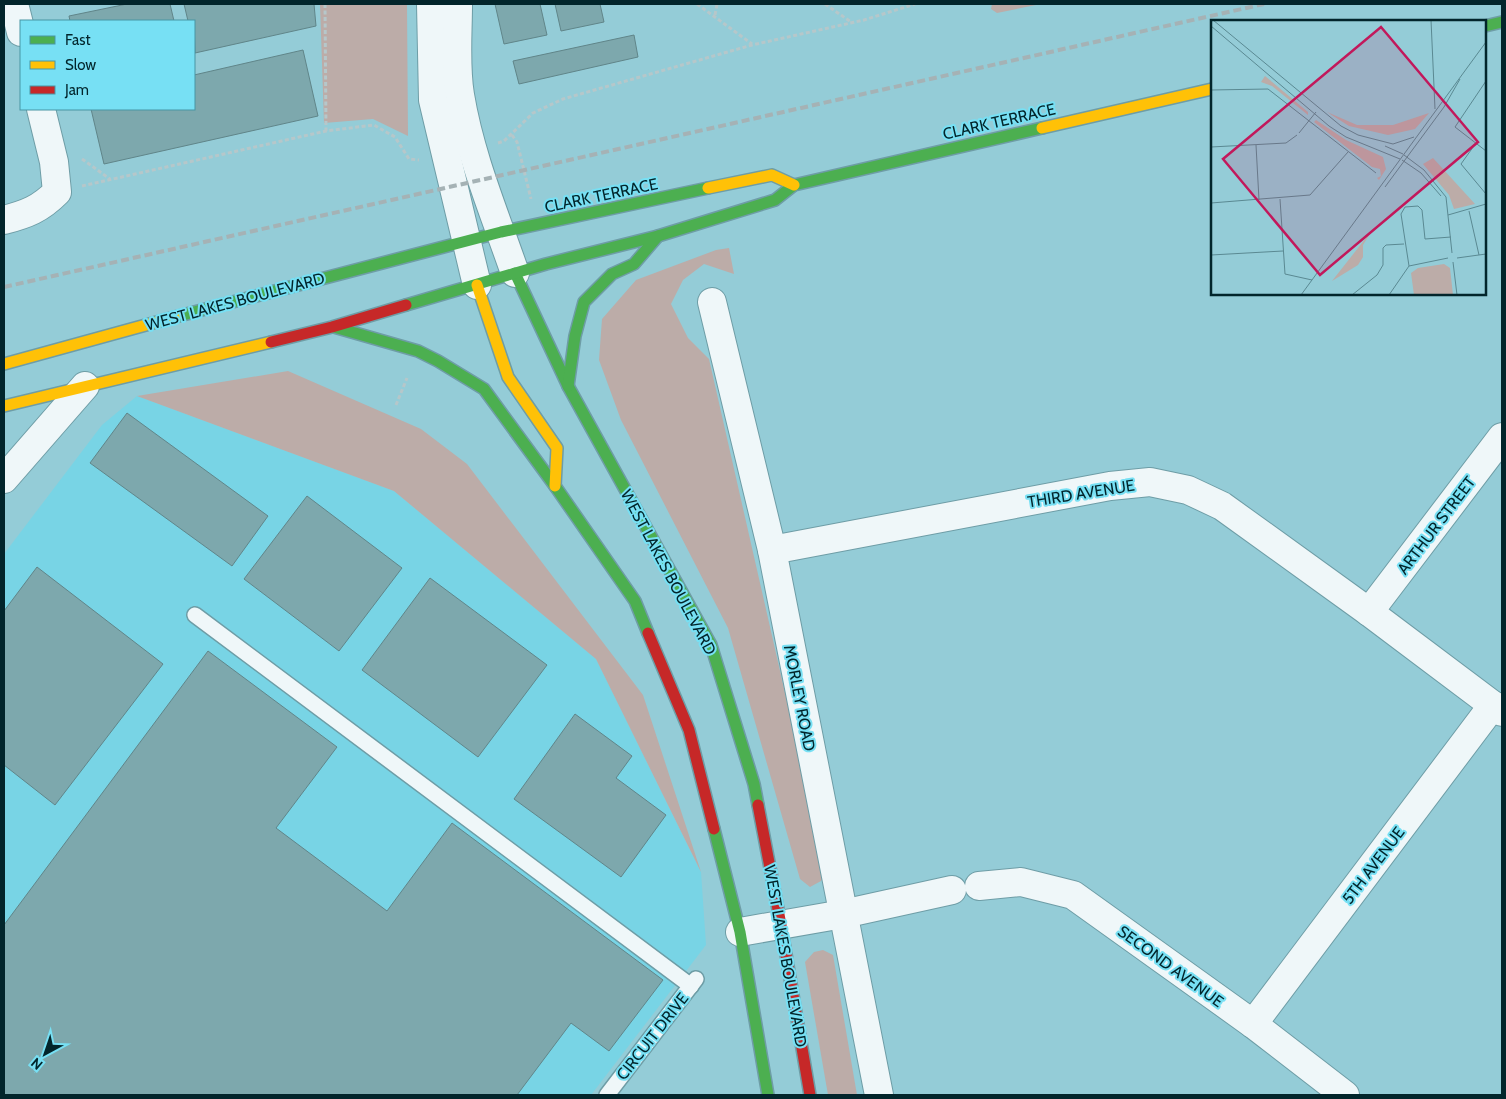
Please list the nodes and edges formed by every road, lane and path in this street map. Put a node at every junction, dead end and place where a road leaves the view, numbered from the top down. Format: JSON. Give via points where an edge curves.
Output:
{"nodes":[{"id":1,"x":325,"y":4,"type":"edge"},
{"id":2,"x":431,"y":4,"type":"edge"},
{"id":3,"x":458,"y":4,"type":"edge"},
{"id":4,"x":697,"y":4,"type":"edge"},
{"id":5,"x":717,"y":4,"type":"edge"},
{"id":6,"x":825,"y":4,"type":"edge"},
{"id":7,"x":914,"y":4,"type":"edge"},
{"id":8,"x":715,"y":16,"type":"junction"},
{"id":9,"x":852,"y":22,"type":"junction"},
{"id":10,"x":1502,"y":22,"type":"edge"},
{"id":11,"x":1486,"y":26,"type":"edge"},
{"id":12,"x":752,"y":45,"type":"junction"},
{"id":13,"x":1211,"y":89,"type":"edge"},
{"id":14,"x":41,"y":110,"type":"edge"},
{"id":15,"x":326,"y":131,"type":"junction"},
{"id":16,"x":512,"y":135,"type":"junction"},
{"id":17,"x":459,"y":151,"type":"junction"},
{"id":18,"x":794,"y":185,"type":"junction"},
{"id":19,"x":57,"y":192,"type":"junction"},
{"id":20,"x":533,"y":207,"type":"dead end"},
{"id":21,"x":4,"y":220,"type":"edge"},
{"id":22,"x":501,"y":232,"type":"junction"},
{"id":23,"x":658,"y":236,"type":"junction"},
{"id":24,"x":466,"y":241,"type":"junction"},
{"id":25,"x":515,"y":273,"type":"junction"},
{"id":26,"x":477,"y":285,"type":"junction"},
{"id":27,"x":712,"y":302,"type":"dead end"},
{"id":28,"x":332,"y":327,"type":"junction"},
{"id":29,"x":4,"y":364,"type":"edge"},
{"id":30,"x":408,"y":378,"type":"dead end"},
{"id":31,"x":85,"y":386,"type":"junction"},
{"id":32,"x":568,"y":386,"type":"junction"},
{"id":33,"x":396,"y":405,"type":"dead end"},
{"id":34,"x":4,"y":406,"type":"edge"},
{"id":35,"x":1502,"y":437,"type":"edge"},
{"id":36,"x":4,"y":479,"type":"edge"},
{"id":37,"x":555,"y":486,"type":"junction"},
{"id":38,"x":772,"y":550,"type":"junction"},
{"id":39,"x":1369,"y":612,"type":"junction"},
{"id":40,"x":194,"y":615,"type":"dead end"},
{"id":41,"x":1498,"y":709,"type":"edge"},
{"id":42,"x":979,"y":886,"type":"dead end"},
{"id":43,"x":952,"y":890,"type":"dead end"},
{"id":44,"x":843,"y":914,"type":"junction"},
{"id":45,"x":781,"y":924,"type":"junction"},
{"id":46,"x":740,"y":932,"type":"junction"},
{"id":47,"x":1252,"y":1024,"type":"junction"},
{"id":48,"x":607,"y":1095,"type":"edge"},
{"id":49,"x":768,"y":1095,"type":"edge"},
{"id":50,"x":810,"y":1095,"type":"edge"},
{"id":51,"x":879,"y":1095,"type":"edge"},
{"id":52,"x":1345,"y":1095,"type":"edge"}],
"edges":[{"from":1,"to":15,"type":"path"},
{"from":2,"to":17,"type":"street","via":[[433,100]]},
{"from":3,"to":17,"type":"street"},
{"from":4,"to":8,"type":"path"},
{"from":5,"to":8,"type":"path"},
{"from":6,"to":9,"type":"path"},
{"from":7,"to":9,"type":"path"},
{"from":8,"to":12,"type":"path"},
{"from":9,"to":12,"type":"path"},
{"from":10,"to":11,"type":"main road"},
{"from":12,"to":16,"type":"path","via":[[563,98],[533,113]]},
{"from":13,"to":18,"type":"main road","name":"CLARK TERRACE"},
{"from":14,"to":19,"type":"street","via":[[54,162]]},
{"from":15,"to":17,"type":"path","via":[[374,125],[395,137],[409,159]]},
{"from":15,"to":19,"type":"path"},
{"from":16,"to":17,"type":"path","via":[[504,141]]},
{"from":16,"to":20,"type":"path","via":[[517,142]]},
{"from":17,"to":22,"type":"street","name":"WEST LAKES BOULEVARD"},
{"from":17,"to":24,"type":"street"},
{"from":18,"to":22,"type":"main road","name":"CLARK TERRACE","via":[[772,175]]},
{"from":18,"to":23,"type":"main road","name":"CLARK TERRACE","via":[[775,200]]},
{"from":19,"to":21,"type":"street","via":[[45,204]]},
{"from":22,"to":24,"type":"main road","name":"WEST LAKES BOULEVARD"},
{"from":22,"to":25,"type":"street","name":"WEST LAKES BOULEVARD"},
{"from":23,"to":25,"type":"main road","name":"CLARK TERRACE"},
{"from":23,"to":32,"type":"main road","via":[[634,264],[612,274],[584,302]]},
{"from":24,"to":26,"type":"street"},
{"from":24,"to":29,"type":"main road","name":"WEST LAKES BOULEVARD"},
{"from":25,"to":26,"type":"main road"},
{"from":25,"to":32,"type":"main road","name":"WEST LAKES BOULEVARD"},
{"from":26,"to":28,"type":"main road"},
{"from":26,"to":37,"type":"main road","via":[[508,377],[557,448]]},
{"from":27,"to":38,"type":"street","name":"MORLEY ROAD"},
{"from":28,"to":31,"type":"main road"},
{"from":28,"to":37,"type":"main road","via":[[418,351],[484,389]]},
{"from":30,"to":33,"type":"path"},
{"from":31,"to":34,"type":"main road"},
{"from":31,"to":36,"type":"street"},
{"from":32,"to":45,"type":"main road","name":"WEST LAKES BOULEVARD","via":[[711,645],[754,784]]},
{"from":35,"to":39,"type":"street","name":"ARTHUR STREET"},
{"from":37,"to":46,"type":"main road","via":[[635,601],[689,730]]},
{"from":38,"to":39,"type":"street","name":"THIRD AVENUE","via":[[1110,486],[1150,482],[1188,490],[1222,506]]},
{"from":38,"to":44,"type":"street","name":"MORLEY ROAD"},
{"from":39,"to":41,"type":"street","name":"THIRD AVENUE"},
{"from":40,"to":48,"type":"lane","name":"CIRCUIT DRIVE","via":[[694,982]]},
{"from":41,"to":47,"type":"street","name":"5TH AVENUE"},
{"from":42,"to":47,"type":"street","name":"SECOND AVENUE","via":[[1021,882],[1073,895]]},
{"from":43,"to":44,"type":"street"},
{"from":44,"to":45,"type":"street"},
{"from":44,"to":51,"type":"street","name":"MORLEY ROAD"},
{"from":45,"to":46,"type":"street"},
{"from":45,"to":50,"type":"main road","name":"WEST LAKES BOULEVARD"},
{"from":46,"to":49,"type":"main road"},
{"from":47,"to":52,"type":"street","name":"SECOND AVENUE"}]}
